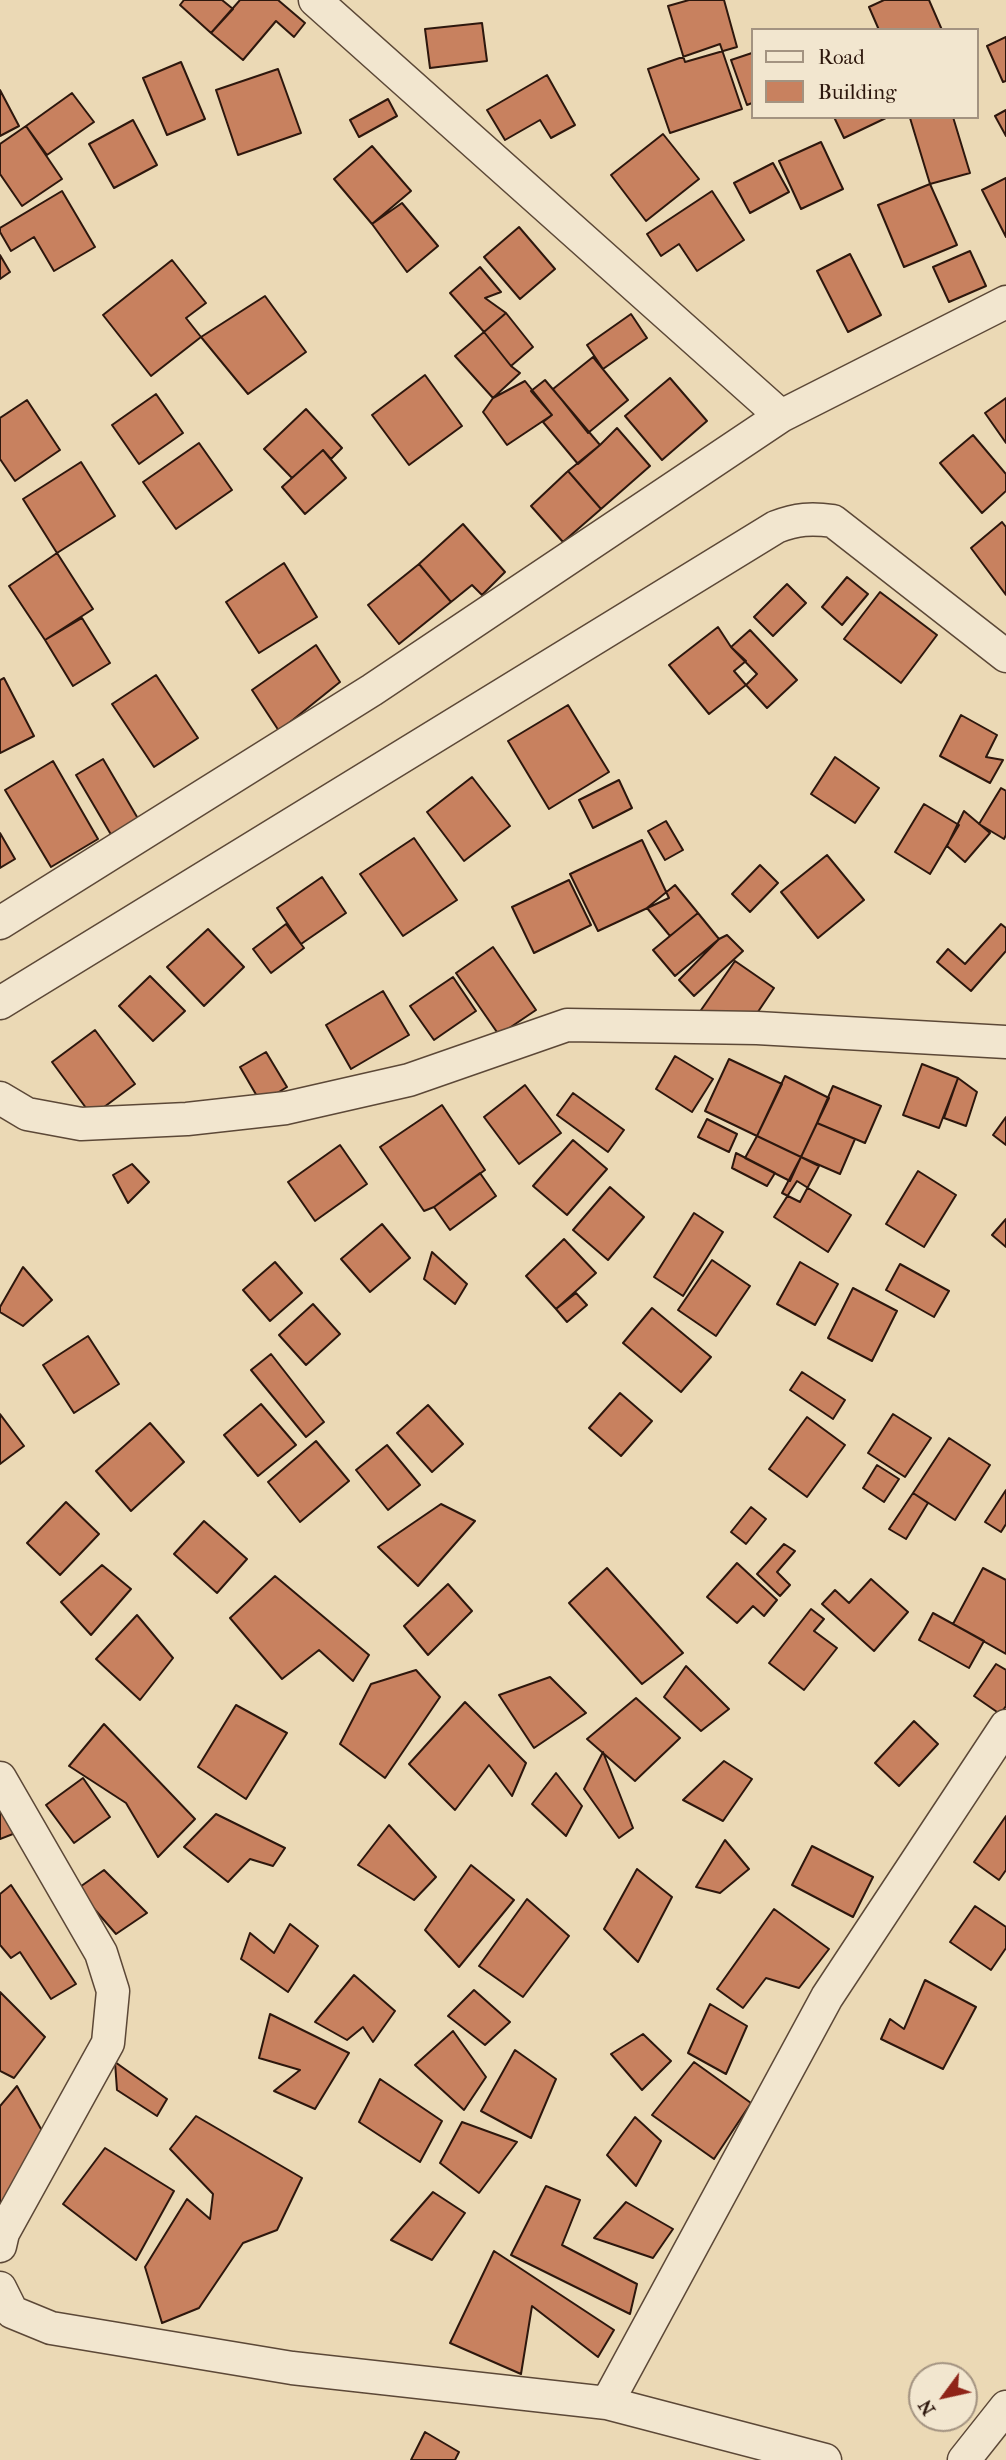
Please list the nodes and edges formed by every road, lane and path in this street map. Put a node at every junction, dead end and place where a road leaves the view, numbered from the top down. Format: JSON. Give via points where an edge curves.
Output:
{"nodes":[{"id":1,"x":315,"y":0,"type":"edge"},
{"id":2,"x":1006,"y":302,"type":"edge"},
{"id":3,"x":781,"y":416,"type":"junction"},
{"id":4,"x":1006,"y":656,"type":"edge"},
{"id":5,"x":0,"y":923,"type":"edge"},
{"id":6,"x":0,"y":1003,"type":"edge"},
{"id":7,"x":1006,"y":1042,"type":"edge"},
{"id":8,"x":0,"y":1098,"type":"edge"},
{"id":9,"x":1006,"y":1726,"type":"edge"},
{"id":10,"x":0,"y":1778,"type":"edge"},
{"id":11,"x":0,"y":2246,"type":"edge"},
{"id":12,"x":4,"y":2303,"type":"edge"},
{"id":13,"x":607,"y":2403,"type":"junction"},
{"id":14,"x":1006,"y":2407,"type":"edge"},
{"id":15,"x":825,"y":2460,"type":"edge"},
{"id":16,"x":964,"y":2460,"type":"edge"}],
"edges":[{"from":1,"to":3,"type":"street"},
{"from":2,"to":3,"type":"street"},
{"from":3,"to":5,"type":"street","via":[[372,690]]},
{"from":4,"to":6,"type":"street","via":[[834,521],[796,519],[764,534]]},
{"from":7,"to":8,"type":"street","via":[[757,1028],[567,1025],[409,1080],[286,1108],[81,1124],[27,1114]]},
{"from":9,"to":13,"type":"street","via":[[827,1997]]},
{"from":10,"to":11,"type":"street","via":[[101,1954],[113,1992],[108,2043]]},
{"from":12,"to":13,"type":"street","via":[[51,2328],[292,2368]]},
{"from":13,"to":15,"type":"street"},
{"from":14,"to":16,"type":"street"}]}
